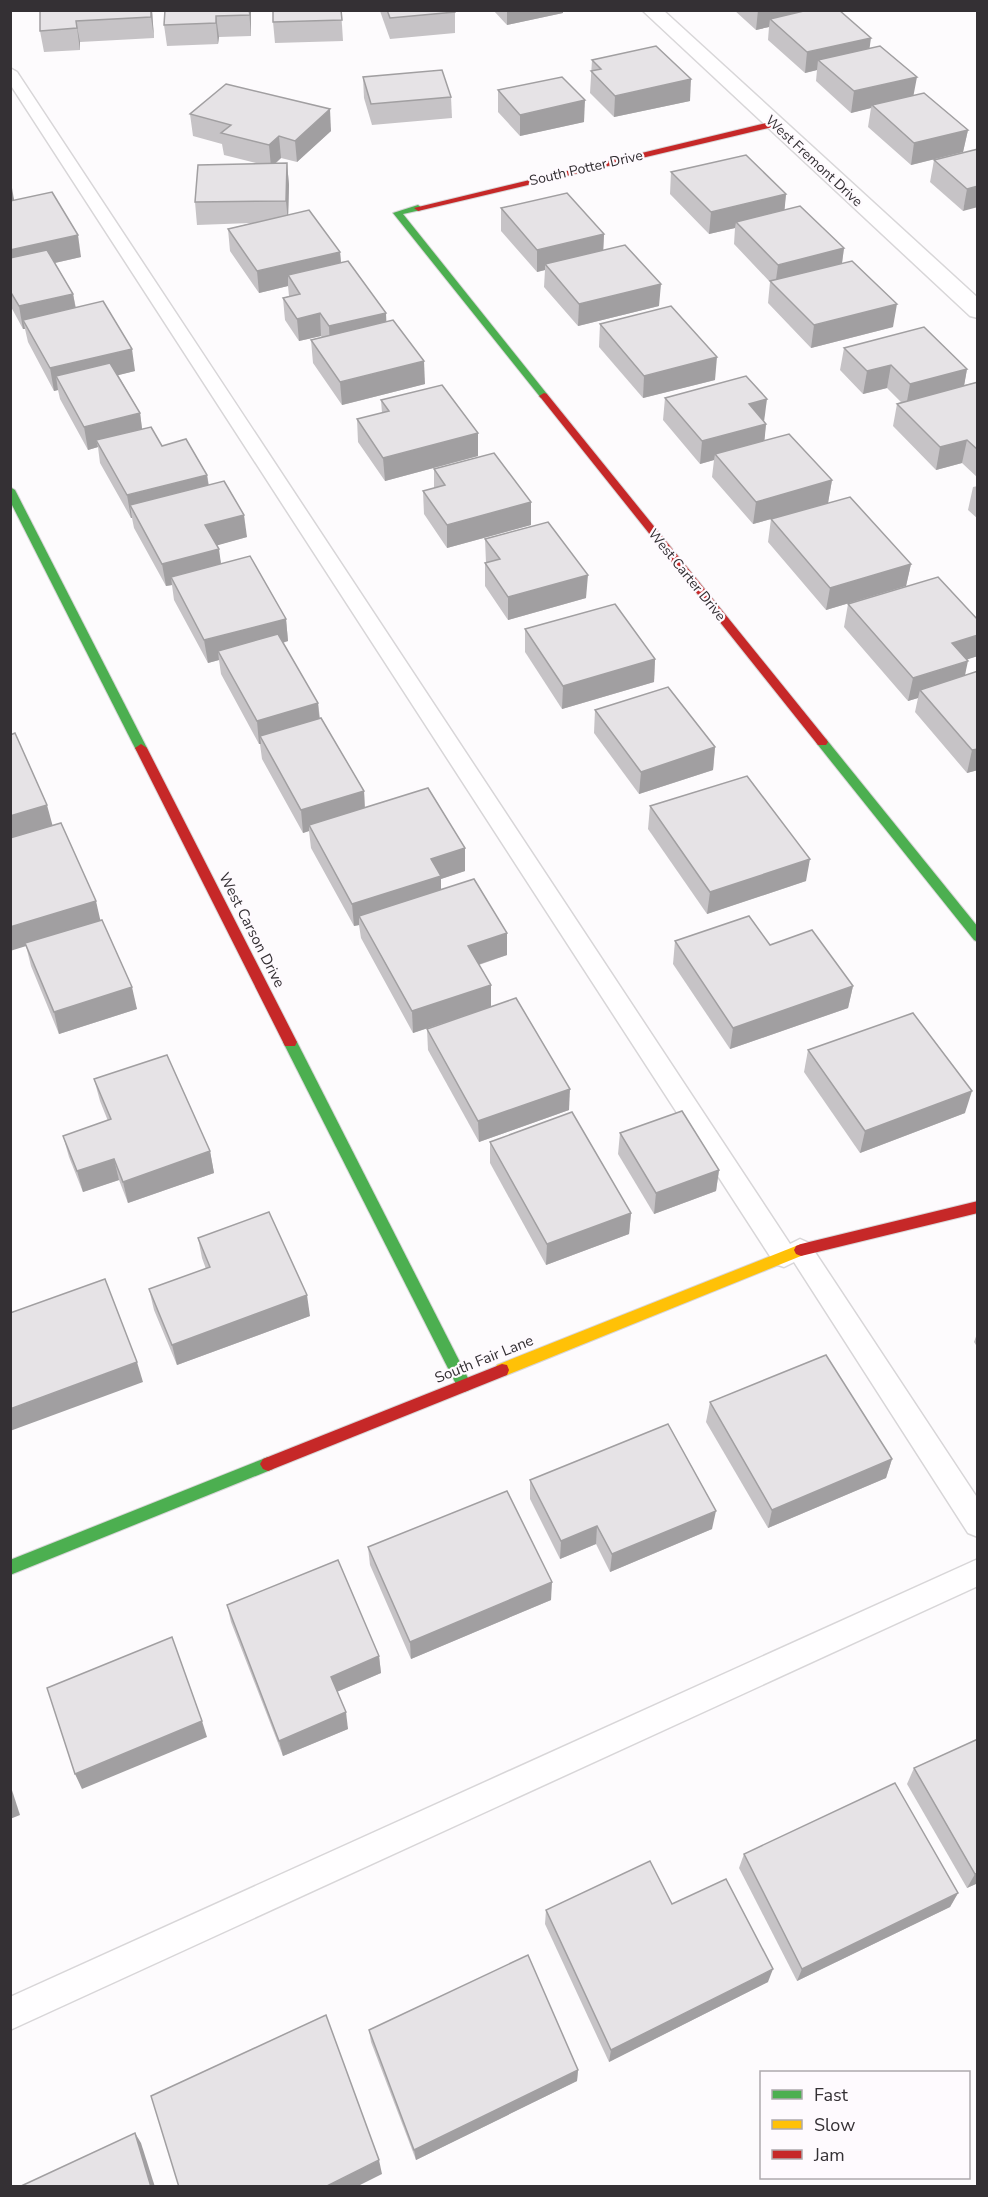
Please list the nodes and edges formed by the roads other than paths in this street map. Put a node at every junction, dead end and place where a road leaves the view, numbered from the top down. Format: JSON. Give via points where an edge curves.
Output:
{"nodes":[{"id":1,"x":651,"y":10,"type":"edge"},
{"id":2,"x":10,"y":72,"type":"edge"},
{"id":3,"x":774,"y":124,"type":"junction"},
{"id":4,"x":397,"y":213,"type":"joint"},
{"id":5,"x":978,"y":311,"type":"edge"},
{"id":6,"x":10,"y":490,"type":"edge"},
{"id":7,"x":978,"y":937,"type":"edge"},
{"id":8,"x":978,"y":1207,"type":"edge"},
{"id":9,"x":792,"y":1253,"type":"junction"},
{"id":10,"x":464,"y":1385,"type":"junction"},
{"id":11,"x":978,"y":1524,"type":"edge"},
{"id":12,"x":10,"y":1568,"type":"edge"},
{"id":13,"x":978,"y":1572,"type":"edge"},
{"id":14,"x":10,"y":2014,"type":"edge"}],
"edges":[{"from":1,"to":3,"type":"street","name":"West Fremont Drive"},
{"from":2,"to":9,"type":"lane"},
{"from":3,"to":4,"type":"street","name":"South Potter Drive"},
{"from":3,"to":5,"type":"street","name":"West Fremont Drive"},
{"from":4,"to":7,"type":"street","name":"West Carter Drive"},
{"from":6,"to":10,"type":"street","name":"West Carson Drive"},
{"from":8,"to":9,"type":"street","name":"South Fair Lane"},
{"from":9,"to":10,"type":"street","name":"South Fair Lane"},
{"from":9,"to":11,"type":"lane"},
{"from":10,"to":12,"type":"street","name":"South Fair Lane"},
{"from":13,"to":14,"type":"lane"}]}
